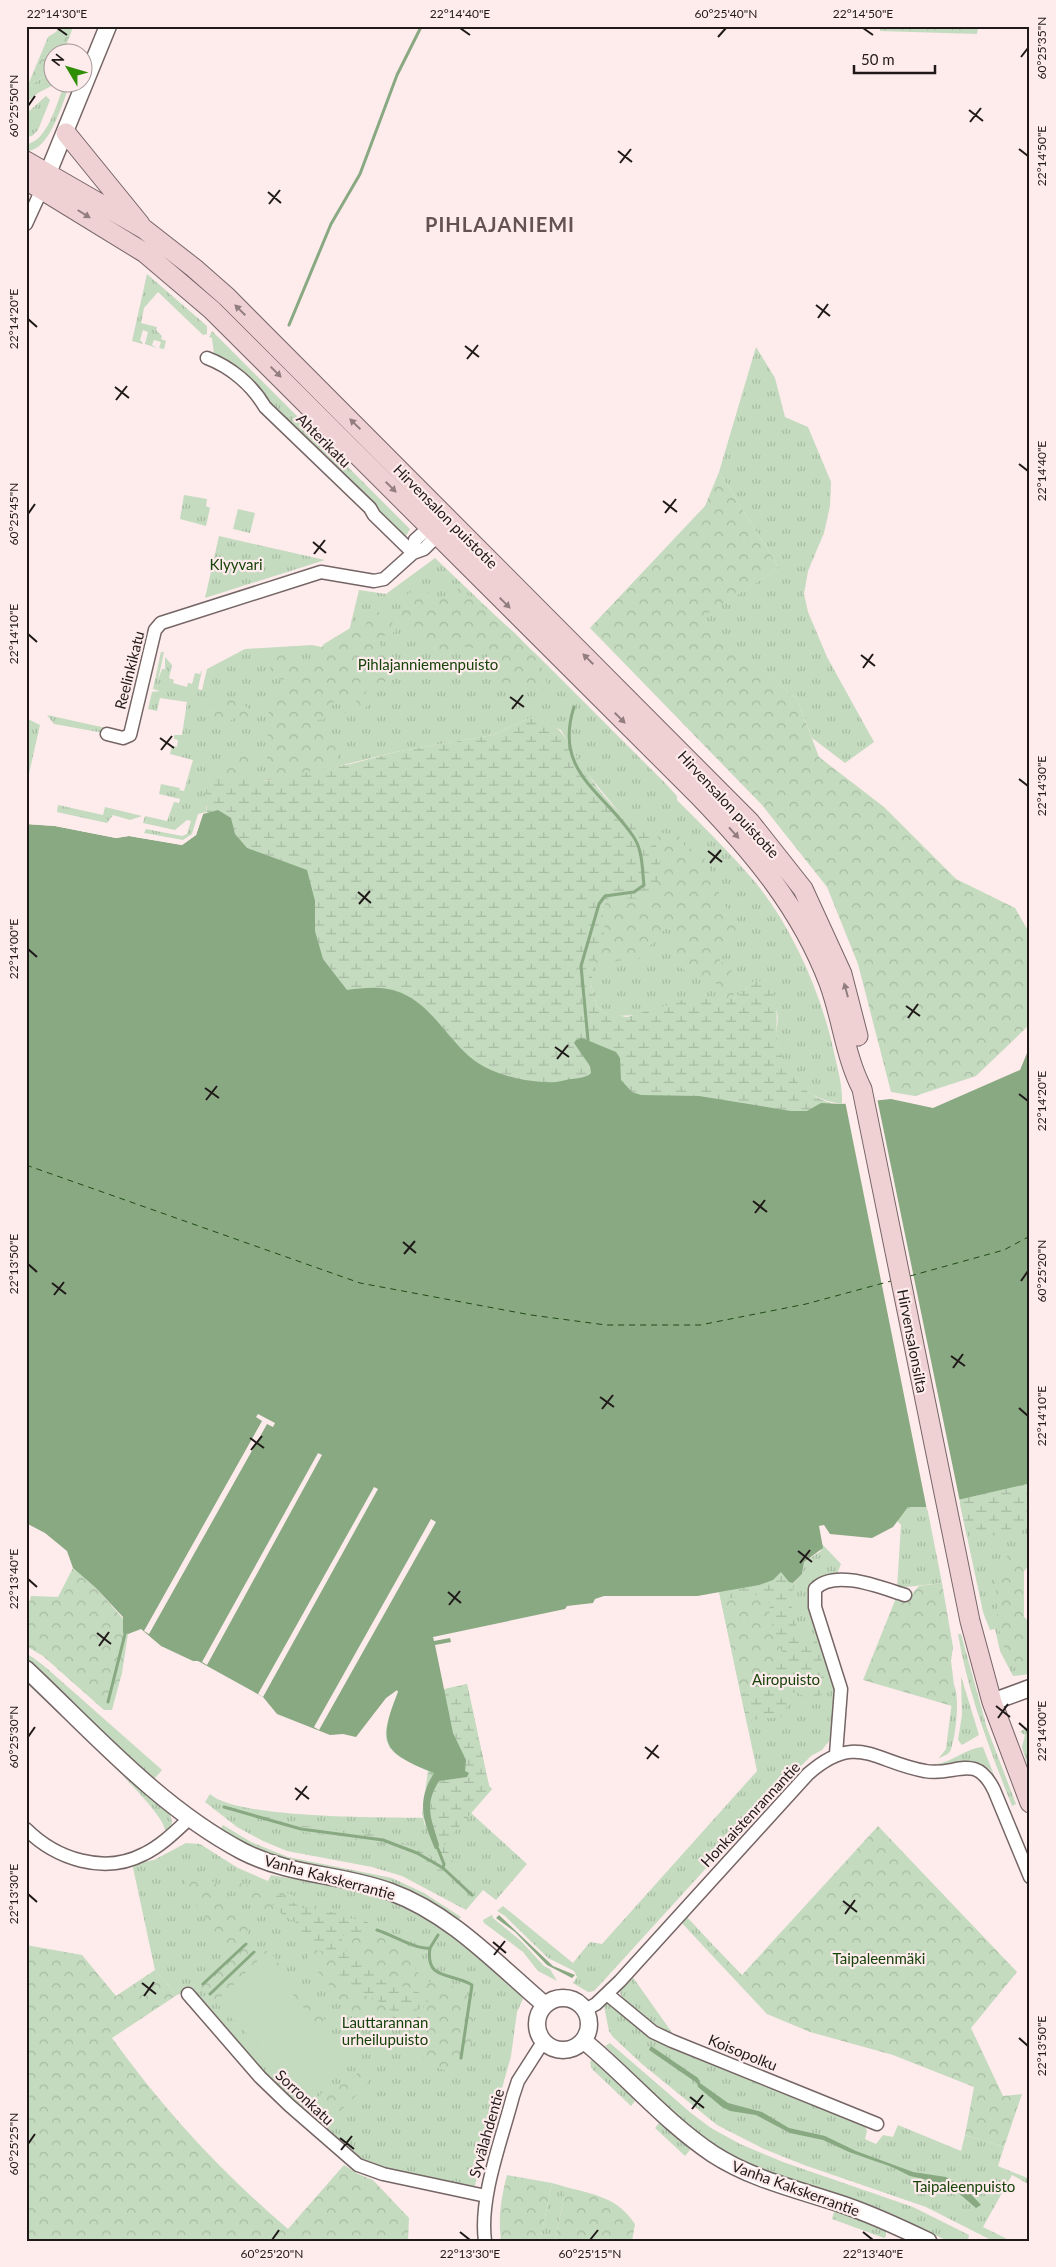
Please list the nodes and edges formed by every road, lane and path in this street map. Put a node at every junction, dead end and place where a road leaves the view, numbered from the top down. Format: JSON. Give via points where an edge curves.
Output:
{"nodes":[{"id":1,"x":108,"y":26,"type":"edge"},
{"id":2,"x":66,"y":133,"type":"junction"},
{"id":3,"x":26,"y":160,"type":"edge"},
{"id":4,"x":39,"y":181,"type":"edge"},
{"id":5,"x":26,"y":224,"type":"edge"},
{"id":6,"x":144,"y":229,"type":"junction"},
{"id":7,"x":207,"y":358,"type":"dead end"},
{"id":8,"x":445,"y":516,"type":"junction"},
{"id":9,"x":433,"y":530,"type":"junction"},
{"id":10,"x":413,"y":553,"type":"junction"},
{"id":11,"x":107,"y":734,"type":"dead end"},
{"id":12,"x":862,"y":1089,"type":"junction"},
{"id":13,"x":905,"y":1595,"type":"dead end"},
{"id":14,"x":26,"y":1669,"type":"edge"},
{"id":15,"x":1030,"y":1688,"type":"edge"},
{"id":16,"x":992,"y":1702,"type":"junction"},
{"id":17,"x":836,"y":1754,"type":"junction"},
{"id":18,"x":1030,"y":1804,"type":"edge"},
{"id":19,"x":190,"y":1818,"type":"junction"},
{"id":20,"x":26,"y":1829,"type":"edge"},
{"id":21,"x":1030,"y":1877,"type":"edge"},
{"id":22,"x":188,"y":1994,"type":"dead end"},
{"id":23,"x":607,"y":1994,"type":"junction"},
{"id":24,"x":545,"y":2005,"type":"junction"},
{"id":25,"x":585,"y":2010,"type":"junction"},
{"id":26,"x":584,"y":2041,"type":"junction"},
{"id":27,"x":543,"y":2042,"type":"junction"},
{"id":28,"x":876,"y":2124,"type":"dead end"},
{"id":29,"x":486,"y":2196,"type":"junction"},
{"id":30,"x":485,"y":2241,"type":"edge"},
{"id":31,"x":928,"y":2241,"type":"edge"}],
"edges":[{"from":1,"to":2,"type":"street"},
{"from":2,"to":4,"type":"street"},
{"from":2,"to":6,"type":"main road"},
{"from":3,"to":4,"type":"main road"},
{"from":4,"to":5,"type":"street"},
{"from":4,"to":6,"type":"main road","name":"Hirvensalon puistotie"},
{"from":4,"to":9,"type":"main road","name":"Hirvensalon puistotie","one_way":true,"via":[[134,245],[182,282]]},
{"from":8,"to":6,"type":"main road","name":"Hirvensalon puistotie","one_way":true,"via":[[227,297]]},
{"from":7,"to":10,"type":"street","name":"Ahterikatu","via":[[230,368],[260,397],[265,407]]},
{"from":8,"to":9,"type":"street","name":"Reelinkikatu"},
{"from":12,"to":8,"type":"main road","name":"Hirvensalon puistotie","one_way":true,"via":[[865,1067],[842,974],[803,889],[750,822]]},
{"from":9,"to":10,"type":"street","name":"Reelinkikatu","via":[[415,540]]},
{"from":9,"to":12,"type":"main road","name":"Hirvensalon puistotie","one_way":true,"via":[[737,835],[790,902],[819,959],[845,1035],[852,1070]]},
{"from":10,"to":11,"type":"street","name":"Reelinkikatu","via":[[384,580],[321,572],[162,623],[155,630],[130,735],[123,738]]},
{"from":12,"to":16,"type":"main road","name":"Hirvensalonsilta","via":[[963,1592]]},
{"from":13,"to":17,"type":"street","via":[[865,1582],[846,1580],[823,1583],[815,1588],[815,1606],[841,1690]]},
{"from":14,"to":19,"type":"street","name":"Vanha Kakskerrantie","via":[[155,1790]]},
{"from":15,"to":16,"type":"street"},
{"from":16,"to":18,"type":"main road","name":"Hirvensalonsilta"},
{"from":17,"to":21,"type":"street","via":[[869,1754],[926,1772],[962,1767],[978,1769],[994,1790]]},
{"from":17,"to":23,"type":"street","name":"Honkaistenrannantie","via":[[808,1774]]},
{"from":19,"to":20,"type":"street","via":[[146,1854],[101,1863],[80,1862],[64,1856]]},
{"from":19,"to":24,"type":"street","name":"Vanha Kakskerrantie","via":[[264,1861],[298,1872],[369,1885],[420,1905],[461,1932]]},
{"from":22,"to":29,"type":"street","name":"Sorronkatu","via":[[229,2044],[289,2105],[358,2165],[382,2174]]},
{"from":23,"to":25,"type":"street","name":"Honkaistenrannantie"},
{"from":23,"to":28,"type":"street","name":"Koisopolku","via":[[666,2038]]},
{"from":24,"to":25,"type":"street","via":[[563,1998],[576,2001]]},
{"from":24,"to":27,"type":"street","via":[[536,2023]]},
{"from":25,"to":26,"type":"street","via":[[589,2029]]},
{"from":26,"to":27,"type":"street","via":[[567,2050],[554,2049]]},
{"from":26,"to":31,"type":"street","name":"Vanha Kakskerrantie","via":[[682,2130],[727,2162],[760,2178],[845,2206]]},
{"from":27,"to":29,"type":"street","name":"Syvälahdentie","via":[[518,2082]]},
{"from":29,"to":30,"type":"street","name":"Syvälahdentie","via":[[483,2218]]}]}
